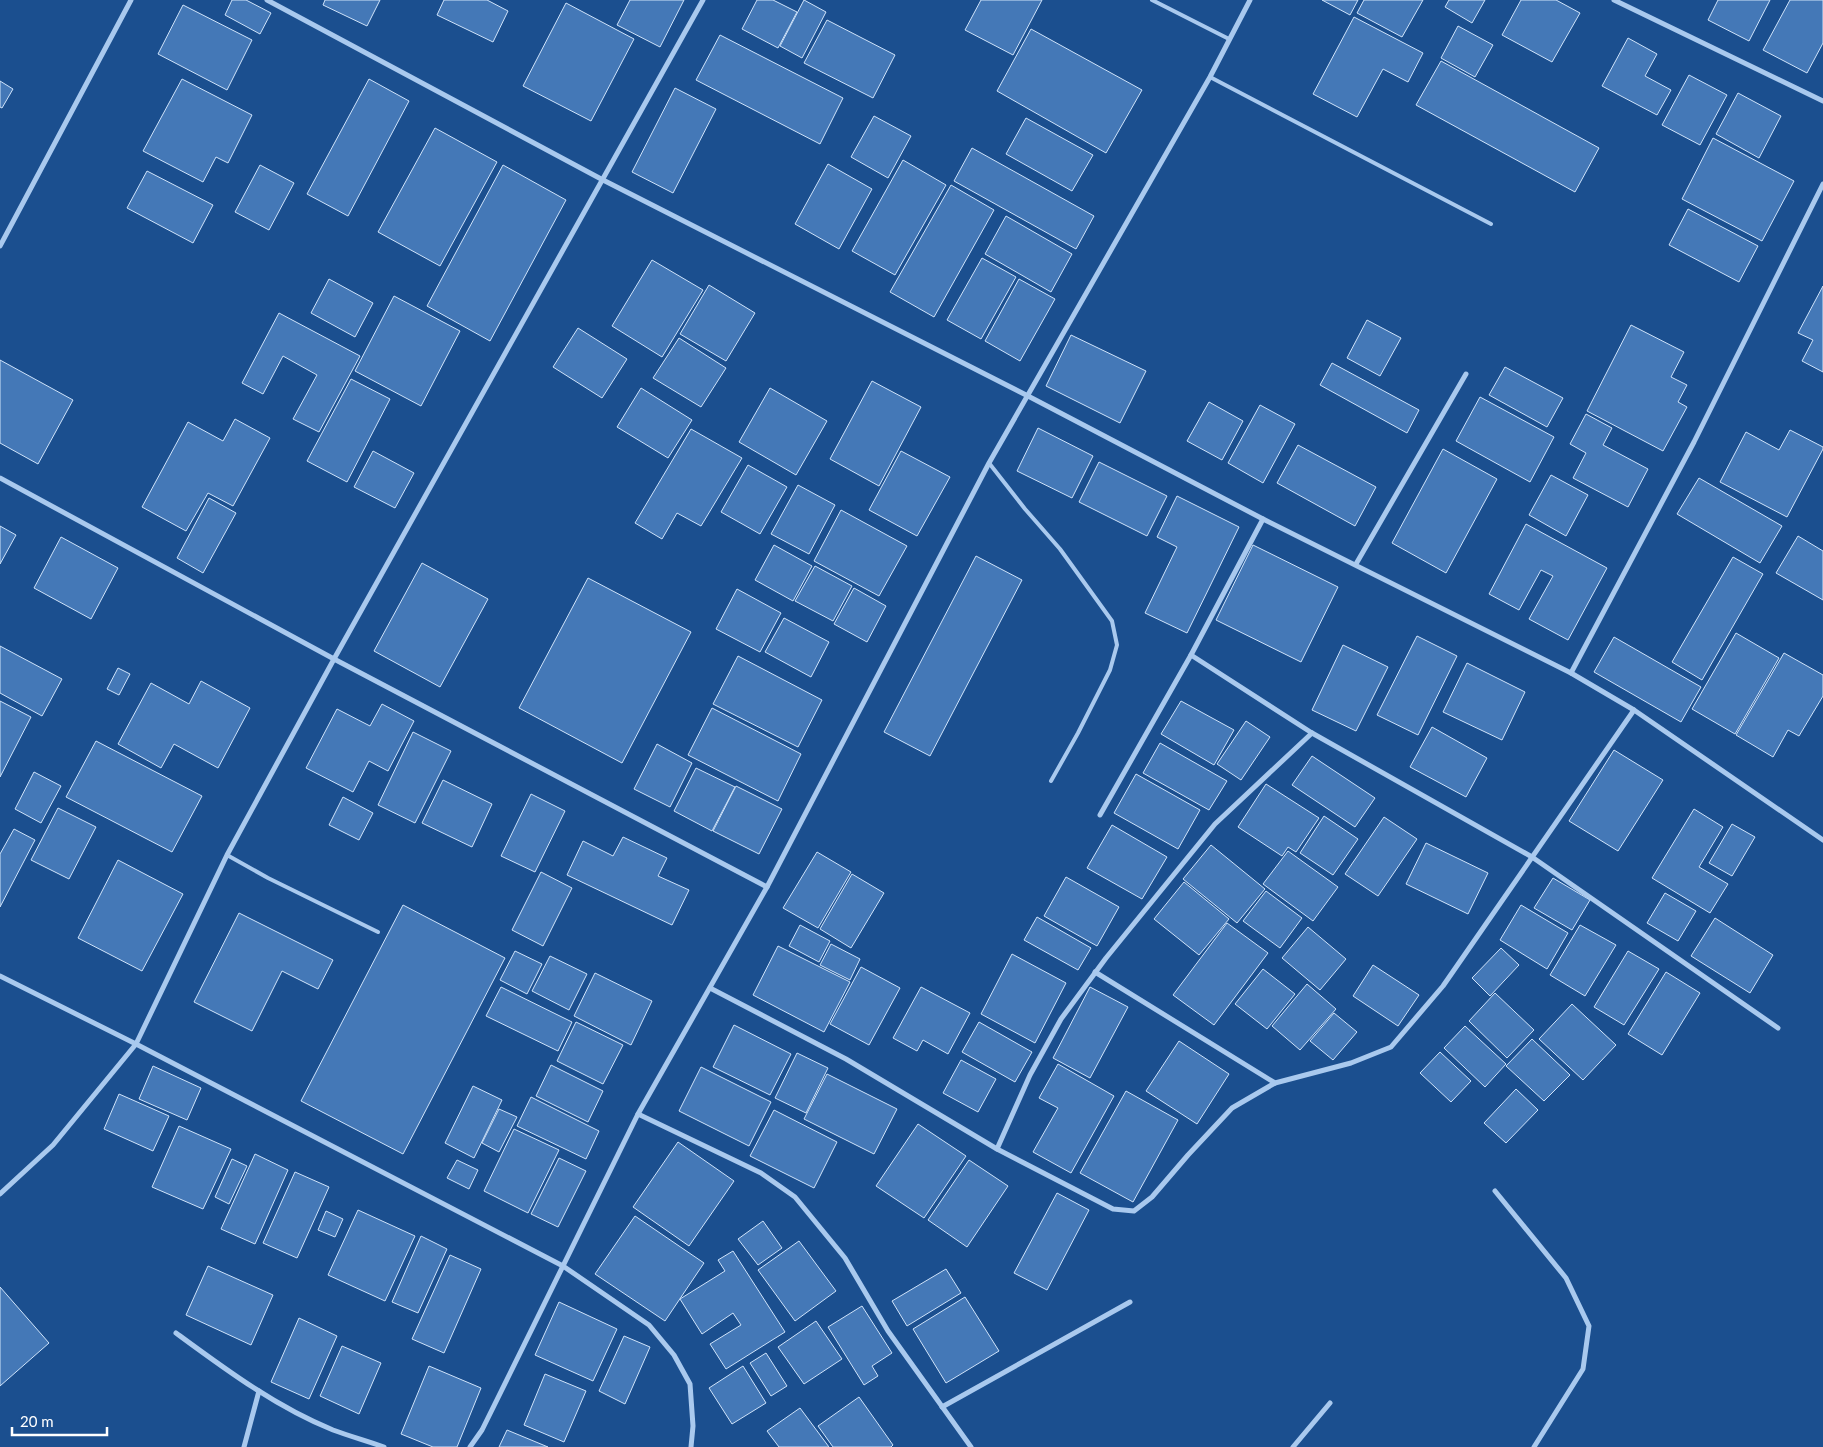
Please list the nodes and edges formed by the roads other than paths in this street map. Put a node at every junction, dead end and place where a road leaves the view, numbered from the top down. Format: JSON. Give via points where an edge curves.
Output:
{"nodes":[{"id":1,"x":131,"y":0,"type":"edge"},
{"id":2,"x":266,"y":0,"type":"edge"},
{"id":3,"x":703,"y":0,"type":"edge"},
{"id":4,"x":1152,"y":0,"type":"edge"},
{"id":5,"x":1250,"y":0,"type":"edge"},
{"id":6,"x":1614,"y":0,"type":"edge"},
{"id":7,"x":1228,"y":39,"type":"junction"},
{"id":8,"x":1210,"y":77,"type":"junction"},
{"id":9,"x":1823,"y":102,"type":"edge"},
{"id":10,"x":603,"y":180,"type":"junction"},
{"id":11,"x":1823,"y":184,"type":"edge"},
{"id":12,"x":1822,"y":193,"type":"edge"},
{"id":13,"x":1491,"y":224,"type":"dead end"},
{"id":14,"x":0,"y":246,"type":"edge"},
{"id":15,"x":1466,"y":374,"type":"dead end"},
{"id":16,"x":1028,"y":396,"type":"junction"},
{"id":17,"x":989,"y":463,"type":"junction"},
{"id":18,"x":0,"y":478,"type":"edge"},
{"id":19,"x":1263,"y":519,"type":"junction"},
{"id":20,"x":1356,"y":564,"type":"junction"},
{"id":21,"x":1191,"y":655,"type":"junction"},
{"id":22,"x":334,"y":659,"type":"junction"},
{"id":23,"x":1571,"y":673,"type":"junction"},
{"id":24,"x":1634,"y":710,"type":"junction"},
{"id":25,"x":1312,"y":733,"type":"junction"},
{"id":26,"x":1051,"y":781,"type":"dead end"},
{"id":27,"x":1100,"y":815,"type":"dead end"},
{"id":28,"x":1823,"y":840,"type":"edge"},
{"id":29,"x":227,"y":855,"type":"junction"},
{"id":30,"x":1532,"y":858,"type":"junction"},
{"id":31,"x":767,"y":887,"type":"junction"},
{"id":32,"x":378,"y":932,"type":"dead end"},
{"id":33,"x":1096,"y":972,"type":"junction"},
{"id":34,"x":0,"y":976,"type":"edge"},
{"id":35,"x":710,"y":988,"type":"junction"},
{"id":36,"x":1778,"y":1028,"type":"dead end"},
{"id":37,"x":136,"y":1044,"type":"junction"},
{"id":38,"x":1275,"y":1083,"type":"junction"},
{"id":39,"x":638,"y":1114,"type":"junction"},
{"id":40,"x":997,"y":1149,"type":"junction"},
{"id":41,"x":1495,"y":1191,"type":"dead end"},
{"id":42,"x":0,"y":1194,"type":"edge"},
{"id":43,"x":563,"y":1266,"type":"junction"},
{"id":44,"x":1130,"y":1302,"type":"dead end"},
{"id":45,"x":176,"y":1333,"type":"dead end"},
{"id":46,"x":259,"y":1391,"type":"junction"},
{"id":47,"x":1330,"y":1403,"type":"dead end"},
{"id":48,"x":942,"y":1408,"type":"junction"},
{"id":49,"x":244,"y":1447,"type":"edge"},
{"id":50,"x":384,"y":1447,"type":"edge"},
{"id":51,"x":470,"y":1447,"type":"edge"},
{"id":52,"x":691,"y":1447,"type":"edge"},
{"id":53,"x":971,"y":1447,"type":"edge"},
{"id":54,"x":1293,"y":1447,"type":"edge"},
{"id":55,"x":1534,"y":1447,"type":"edge"}],
"edges":[{"from":1,"to":14,"type":"street"},
{"from":2,"to":10,"type":"street"},
{"from":3,"to":10,"type":"street"},
{"from":4,"to":7,"type":"lane"},
{"from":5,"to":7,"type":"street"},
{"from":6,"to":9,"type":"street"},
{"from":7,"to":8,"type":"street"},
{"from":8,"to":13,"type":"lane"},
{"from":8,"to":16,"type":"street"},
{"from":10,"to":16,"type":"street"},
{"from":10,"to":22,"type":"street"},
{"from":11,"to":12,"type":"street"},
{"from":12,"to":23,"type":"street"},
{"from":15,"to":20,"type":"street"},
{"from":16,"to":17,"type":"street"},
{"from":16,"to":19,"type":"street"},
{"from":17,"to":26,"type":"lane","via":[[1060,549],[1112,621],[1116,645],[1110,670]]},
{"from":17,"to":31,"type":"street"},
{"from":18,"to":22,"type":"street"},
{"from":19,"to":20,"type":"street"},
{"from":19,"to":21,"type":"street"},
{"from":20,"to":23,"type":"street"},
{"from":21,"to":25,"type":"street"},
{"from":21,"to":27,"type":"street"},
{"from":22,"to":29,"type":"street"},
{"from":22,"to":31,"type":"street"},
{"from":23,"to":24,"type":"street"},
{"from":24,"to":28,"type":"street"},
{"from":24,"to":30,"type":"street"},
{"from":25,"to":30,"type":"street"},
{"from":25,"to":33,"type":"street","via":[[1215,824]]},
{"from":29,"to":32,"type":"lane"},
{"from":29,"to":37,"type":"street"},
{"from":30,"to":36,"type":"street"},
{"from":30,"to":38,"type":"street","via":[[1443,986],[1391,1047],[1351,1063]]},
{"from":31,"to":35,"type":"street"},
{"from":33,"to":38,"type":"street"},
{"from":33,"to":40,"type":"street","via":[[1061,1019],[1030,1074]]},
{"from":34,"to":37,"type":"street"},
{"from":35,"to":39,"type":"street"},
{"from":35,"to":40,"type":"street","via":[[846,1059]]},
{"from":37,"to":42,"type":"street","via":[[53,1145]]},
{"from":37,"to":43,"type":"street"},
{"from":38,"to":40,"type":"street","via":[[1232,1108],[1152,1197],[1134,1211],[1113,1208]]},
{"from":39,"to":43,"type":"street"},
{"from":39,"to":48,"type":"street","via":[[761,1173],[795,1197],[845,1258],[888,1331]]},
{"from":41,"to":55,"type":"street","via":[[1566,1278],[1589,1326],[1583,1370]]},
{"from":43,"to":51,"type":"street","via":[[482,1430]]},
{"from":43,"to":52,"type":"street","via":[[649,1325],[674,1355],[690,1384]]},
{"from":44,"to":48,"type":"street"},
{"from":45,"to":46,"type":"street"},
{"from":46,"to":49,"type":"street"},
{"from":46,"to":50,"type":"street","via":[[332,1430]]},
{"from":47,"to":54,"type":"street"},
{"from":48,"to":53,"type":"street"}]}
